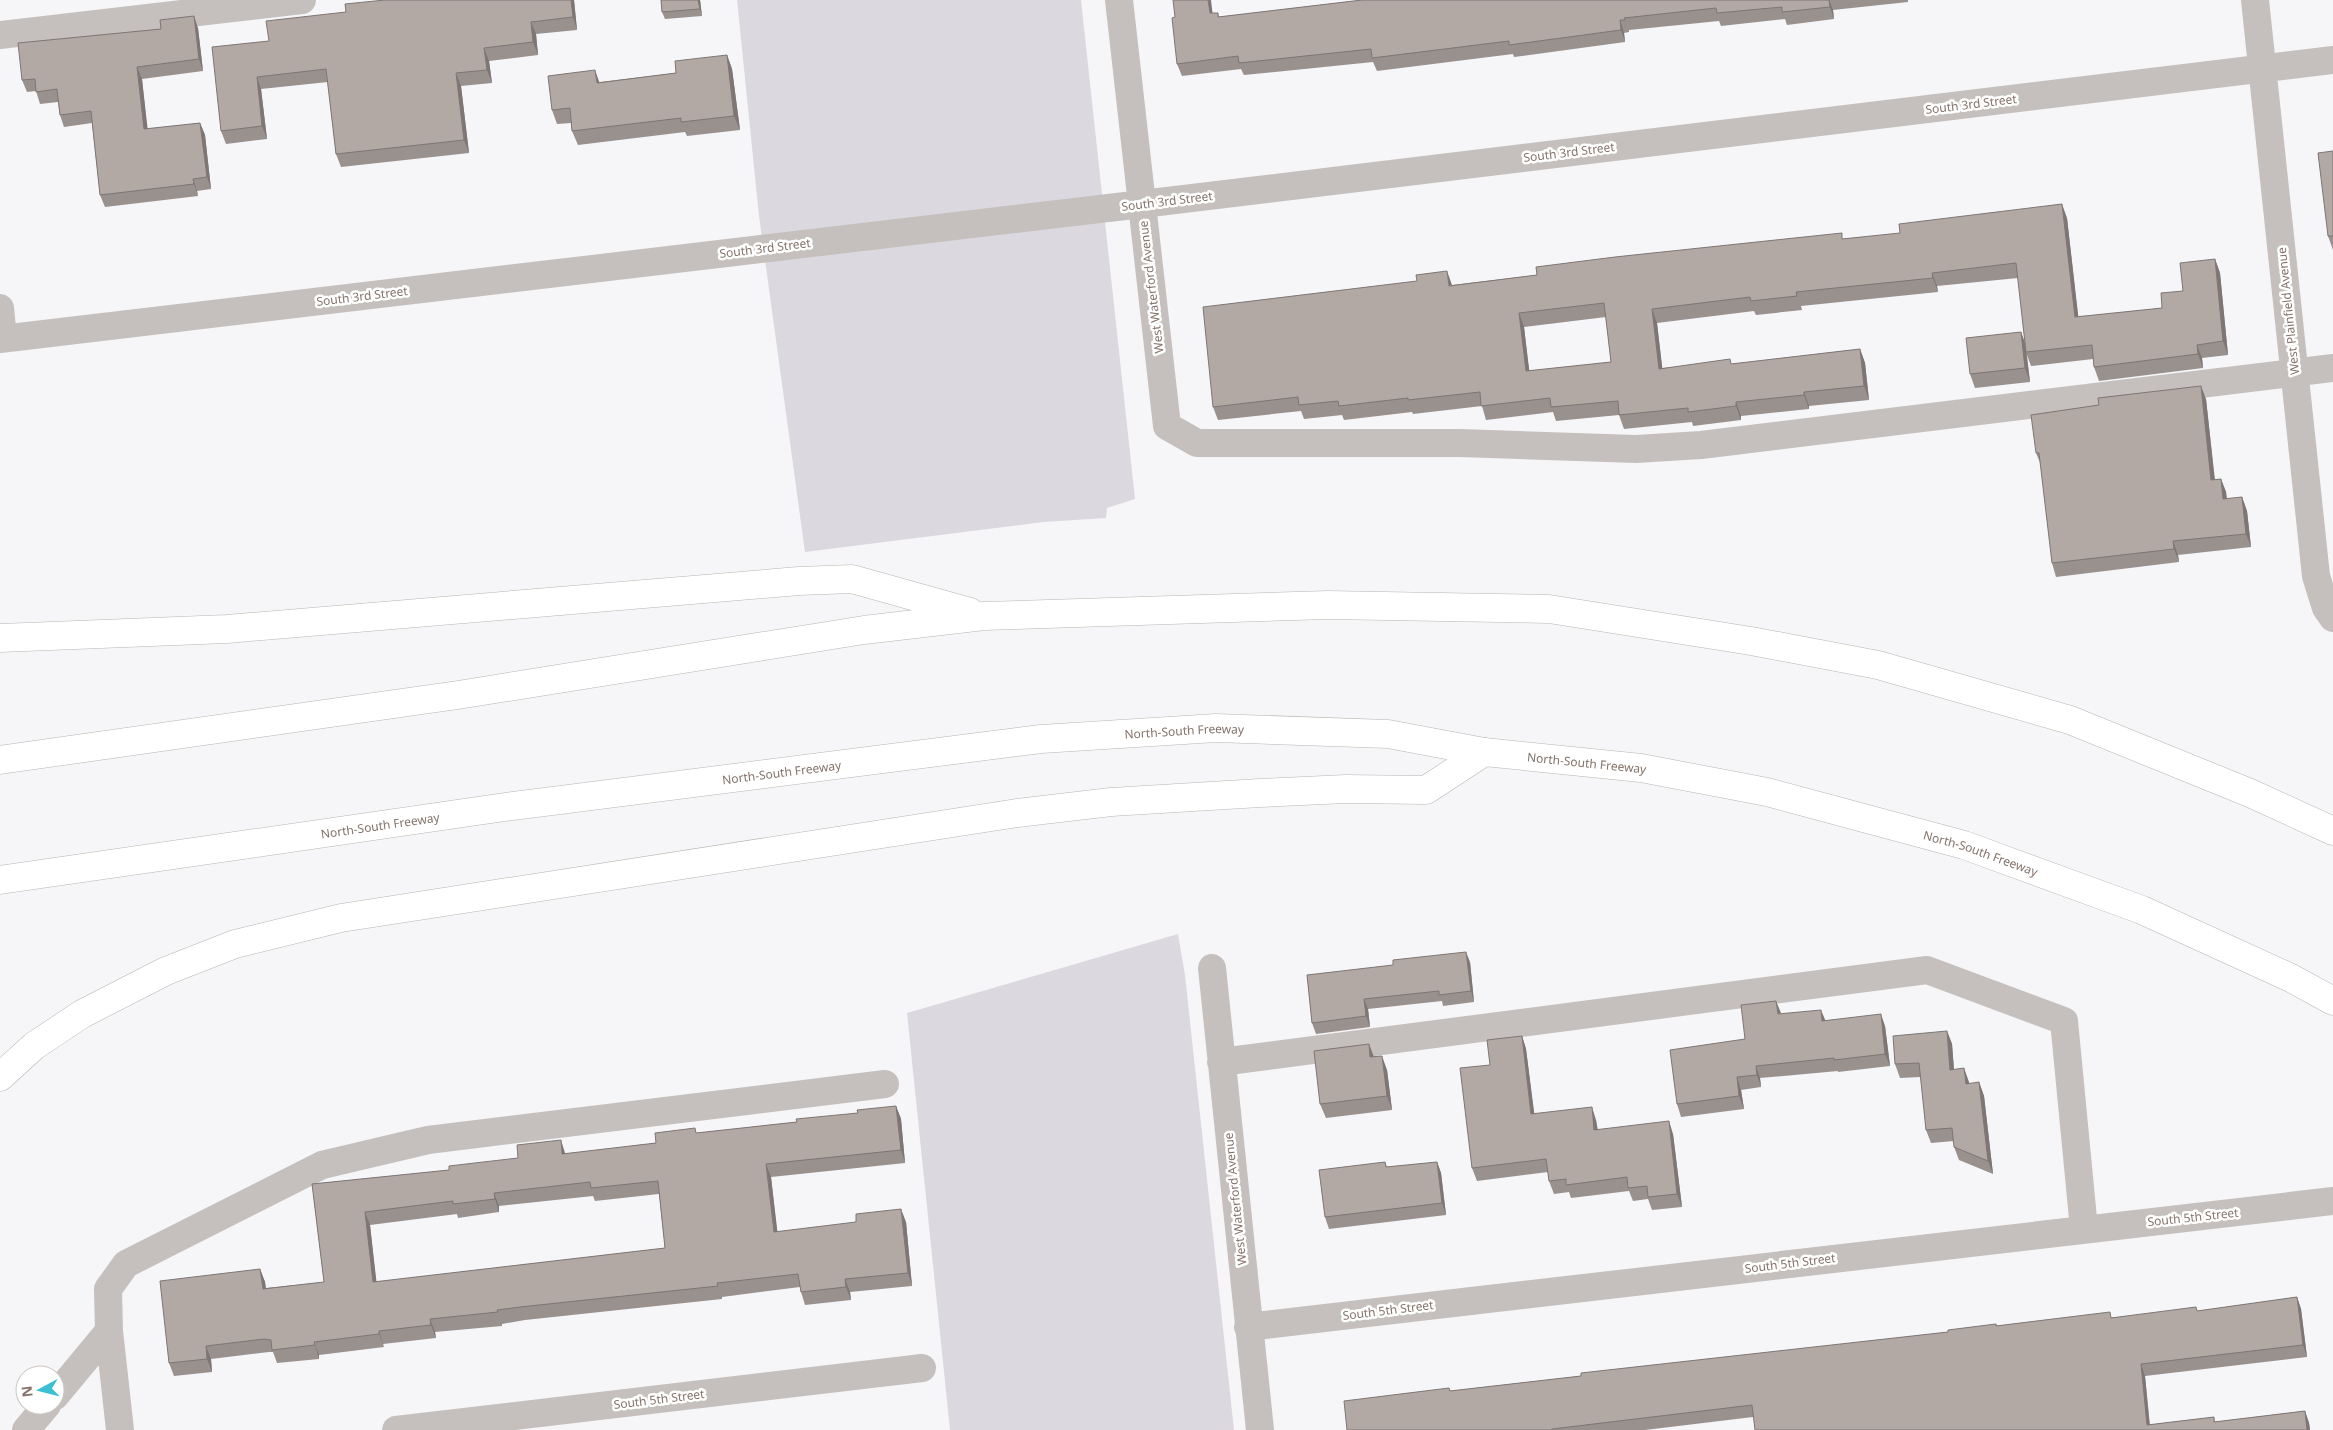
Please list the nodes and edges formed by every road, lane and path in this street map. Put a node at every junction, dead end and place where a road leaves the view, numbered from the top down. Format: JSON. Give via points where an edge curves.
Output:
{"nodes":[{"id":1,"x":302,"y":0,"type":"edge"},
{"id":2,"x":1120,"y":0,"type":"edge"},
{"id":3,"x":2255,"y":0,"type":"edge"},
{"id":4,"x":0,"y":35,"type":"edge"},
{"id":5,"x":2333,"y":60,"type":"edge"},
{"id":6,"x":2262,"y":68,"type":"junction"},
{"id":7,"x":1142,"y":204,"type":"junction"},
{"id":8,"x":0,"y":308,"type":"edge"},
{"id":9,"x":2,"y":338,"type":"edge"},
{"id":10,"x":2333,"y":368,"type":"edge"},
{"id":11,"x":2294,"y":373,"type":"junction"},
{"id":12,"x":984,"y":616,"type":"junction"},
{"id":13,"x":2333,"y":618,"type":"edge"},
{"id":14,"x":0,"y":638,"type":"edge"},
{"id":15,"x":1484,"y":752,"type":"junction"},
{"id":16,"x":0,"y":760,"type":"edge"},
{"id":17,"x":2333,"y":831,"type":"edge"},
{"id":18,"x":0,"y":880,"type":"edge"},
{"id":19,"x":1212,"y":968,"type":"dead end"},
{"id":20,"x":2333,"y":1000,"type":"edge"},
{"id":21,"x":1221,"y":1062,"type":"junction"},
{"id":22,"x":0,"y":1077,"type":"edge"},
{"id":23,"x":885,"y":1084,"type":"dead end"},
{"id":24,"x":2333,"y":1201,"type":"edge"},
{"id":25,"x":2084,"y":1229,"type":"junction"},
{"id":26,"x":1248,"y":1327,"type":"junction"},
{"id":27,"x":109,"y":1331,"type":"junction"},
{"id":28,"x":922,"y":1368,"type":"dead end"},
{"id":29,"x":65,"y":1384,"type":"edge"},
{"id":30,"x":39,"y":1415,"type":"edge"},
{"id":31,"x":26,"y":1430,"type":"edge"},
{"id":32,"x":120,"y":1430,"type":"edge"},
{"id":33,"x":396,"y":1430,"type":"edge"},
{"id":34,"x":1260,"y":1430,"type":"edge"}],
"edges":[{"from":1,"to":4,"type":"street"},
{"from":2,"to":7,"type":"street","name":"West Waterford Avenue"},
{"from":3,"to":6,"type":"street","name":"West Plainfield Avenue"},
{"from":5,"to":6,"type":"street","name":"South 3rd Street"},
{"from":6,"to":7,"type":"street","name":"South 3rd Street"},
{"from":6,"to":11,"type":"street","name":"West Plainfield Avenue"},
{"from":7,"to":9,"type":"street","name":"South 3rd Street"},
{"from":7,"to":11,"type":"street","name":"West Waterford Avenue","via":[[1167,426],[1197,443],[1460,443],[1636,449],[1711,444]]},
{"from":8,"to":9,"type":"street"},
{"from":10,"to":11,"type":"street"},
{"from":11,"to":13,"type":"street","name":"West Plainfield Avenue","via":[[2316,576],[2326,608]]},
{"from":12,"to":14,"type":"highway","via":[[852,579],[227,629]]},
{"from":12,"to":16,"type":"highway","via":[[864,630],[458,695]]},
{"from":12,"to":17,"type":"highway","via":[[1328,604],[1549,609],[1742,639],[1878,665],[2070,720],[2250,793]]},
{"from":15,"to":18,"type":"highway","name":"North-South Freeway","via":[[1388,734],[1216,728],[1041,739],[505,807]]},
{"from":15,"to":20,"type":"highway","name":"North-South Freeway","via":[[1641,768],[1767,792],[1964,845],[2142,910]]},
{"from":15,"to":22,"type":"highway","via":[[1426,790],[1260,793],[1111,802],[1017,813],[341,918],[235,944],[166,972],[82,1014],[34,1046]]},
{"from":19,"to":21,"type":"street","name":"West Waterford Avenue"},
{"from":21,"to":25,"type":"street","via":[[1927,970],[2064,1021]]},
{"from":21,"to":26,"type":"street","name":"West Waterford Avenue"},
{"from":23,"to":27,"type":"street","via":[[428,1140],[322,1166],[126,1264],[108,1289]]},
{"from":24,"to":25,"type":"street","name":"South 5th Street"},
{"from":25,"to":26,"type":"street","name":"South 5th Street"},
{"from":26,"to":34,"type":"street","name":"West Waterford Avenue"},
{"from":27,"to":29,"type":"street"},
{"from":27,"to":32,"type":"street"},
{"from":28,"to":33,"type":"street","name":"South 5th Street"},
{"from":30,"to":31,"type":"street"}]}
